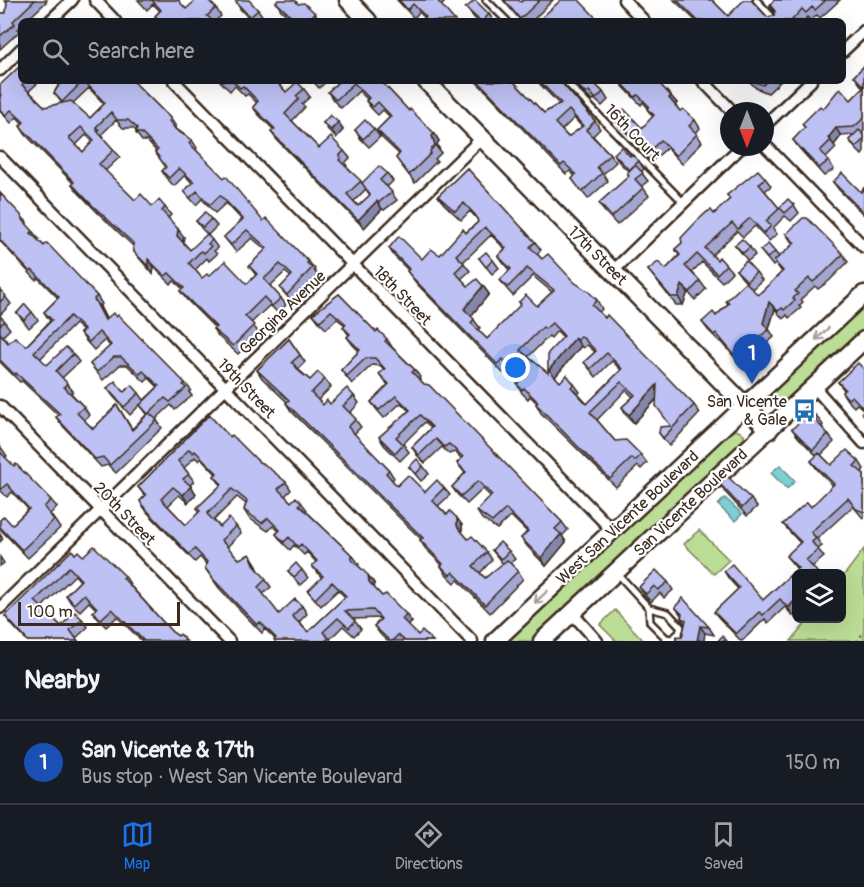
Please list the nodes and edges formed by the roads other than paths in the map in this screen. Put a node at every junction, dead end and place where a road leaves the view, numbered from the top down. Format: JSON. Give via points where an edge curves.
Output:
{"nodes":[{"id":1,"x":72,"y":0,"type":"edge"},
{"id":2,"x":95,"y":0,"type":"edge"},
{"id":3,"x":348,"y":0,"type":"edge"},
{"id":4,"x":486,"y":0,"type":"edge"},
{"id":5,"x":624,"y":0,"type":"edge"},
{"id":6,"x":756,"y":0,"type":"edge"},
{"id":7,"x":53,"y":18,"type":"edge"},
{"id":8,"x":112,"y":18,"type":"edge"},
{"id":9,"x":365,"y":18,"type":"edge"},
{"id":10,"x":504,"y":18,"type":"edge"},
{"id":11,"x":641,"y":18,"type":"edge"},
{"id":12,"x":773,"y":18,"type":"edge"},
{"id":13,"x":864,"y":31,"type":"edge"},
{"id":14,"x":846,"y":48,"type":"edge"},
{"id":15,"x":18,"y":52,"type":"edge"},
{"id":16,"x":0,"y":70,"type":"edge"},
{"id":17,"x":177,"y":84,"type":"edge"},
{"id":18,"x":429,"y":84,"type":"edge"},
{"id":19,"x":568,"y":84,"type":"edge"},
{"id":20,"x":706,"y":84,"type":"edge"},
{"id":21,"x":808,"y":84,"type":"edge"},
{"id":22,"x":723,"y":102,"type":"edge"},
{"id":23,"x":774,"y":116,"type":"edge"},
{"id":24,"x":482,"y":138,"type":"junction"},
{"id":25,"x":774,"y":154,"type":"edge"},
{"id":26,"x":732,"y":156,"type":"edge"},
{"id":27,"x":0,"y":157,"type":"edge"},
{"id":28,"x":683,"y":202,"type":"junction"},
{"id":29,"x":864,"y":247,"type":"edge"},
{"id":30,"x":353,"y":264,"type":"junction"},
{"id":31,"x":613,"y":271,"type":"junction"},
{"id":32,"x":864,"y":294,"type":"edge"},
{"id":33,"x":864,"y":340,"type":"edge"},
{"id":34,"x":226,"y":388,"type":"junction"},
{"id":35,"x":814,"y":388,"type":"junction"},
{"id":36,"x":0,"y":406,"type":"edge"},
{"id":37,"x":746,"y":406,"type":"junction"},
{"id":38,"x":769,"y":430,"type":"junction"},
{"id":39,"x":864,"y":443,"type":"edge"},
{"id":40,"x":101,"y":510,"type":"junction"},
{"id":41,"x":612,"y":530,"type":"junction"},
{"id":42,"x":616,"y":572,"type":"junction"},
{"id":43,"x":0,"y":608,"type":"edge"},
{"id":44,"x":649,"y":608,"type":"junction"},
{"id":45,"x":572,"y":613,"type":"junction"},
{"id":46,"x":229,"y":641,"type":"edge"},
{"id":47,"x":471,"y":641,"type":"edge"},
{"id":48,"x":495,"y":641,"type":"edge"},
{"id":49,"x":542,"y":641,"type":"edge"},
{"id":50,"x":597,"y":641,"type":"edge"}],
"edges":[{"from":1,"to":7,"type":"street"},
{"from":2,"to":8,"type":"street"},
{"from":3,"to":9,"type":"main road"},
{"from":4,"to":10,"type":"lane"},
{"from":5,"to":11,"type":"street"},
{"from":6,"to":12,"type":"lane"},
{"from":13,"to":14,"type":"street"},
{"from":15,"to":16,"type":"street"},
{"from":17,"to":30,"type":"street","name":"18th Street"},
{"from":18,"to":24,"type":"main road","name":"17th Street"},
{"from":19,"to":28,"type":"lane","name":"16th Court"},
{"from":20,"to":22,"type":"street"},
{"from":21,"to":23,"type":"street"},
{"from":24,"to":30,"type":"street","name":"Georgina Avenue"},
{"from":24,"to":31,"type":"main road","name":"17th Street"},
{"from":25,"to":29,"type":"street"},
{"from":26,"to":28,"type":"street"},
{"from":27,"to":34,"type":"street","name":"19th Street"},
{"from":28,"to":31,"type":"street"},
{"from":30,"to":34,"type":"street","name":"Georgina Avenue"},
{"from":30,"to":41,"type":"street","name":"18th Street"},
{"from":31,"to":37,"type":"main road","name":"17th Street"},
{"from":32,"to":37,"type":"main road","name":"West San Vicente Boulevard","one_way":true},
{"from":33,"to":35,"type":"main road","name":"San Vicente Boulevard"},
{"from":34,"to":40,"type":"street","name":"Georgina Avenue"},
{"from":34,"to":47,"type":"street","name":"19th Street"},
{"from":35,"to":38,"type":"main road","name":"San Vicente Boulevard"},
{"from":35,"to":39,"type":"street"},
{"from":36,"to":40,"type":"street","name":"20th Street"},
{"from":37,"to":38,"type":"main road","name":"17th Street"},
{"from":37,"to":41,"type":"main road","name":"West San Vicente Boulevard"},
{"from":38,"to":42,"type":"main road","name":"San Vicente Boulevard"},
{"from":40,"to":43,"type":"street","name":"Georgina Avenue"},
{"from":40,"to":46,"type":"street","name":"20th Street"},
{"from":41,"to":48,"type":"main road","name":"West San Vicente Boulevard","one_way":true},
{"from":42,"to":44,"type":"lane"},
{"from":42,"to":45,"type":"main road","name":"San Vicente Boulevard"},
{"from":44,"to":44,"type":"lane","via":[[668,614],[681,627],[680,633],[666,638],[650,622]]},
{"from":45,"to":49,"type":"main road","name":"San Vicente Boulevard"},
{"from":45,"to":50,"type":"street"}]}
